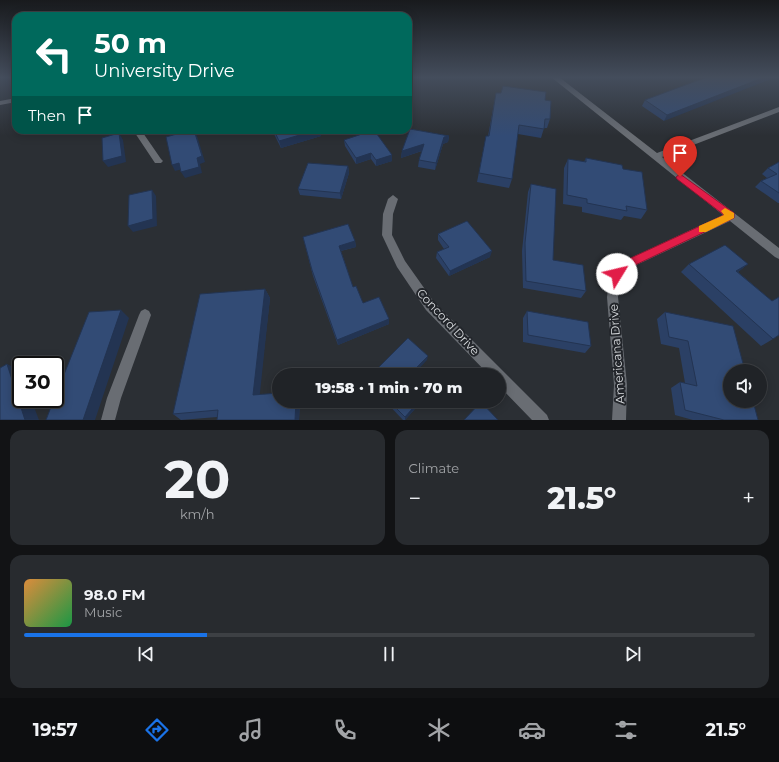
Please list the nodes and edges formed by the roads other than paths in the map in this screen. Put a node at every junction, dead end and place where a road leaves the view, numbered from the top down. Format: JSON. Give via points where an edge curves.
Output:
{"nodes":[{"id":1,"x":579,"y":97,"type":"edge"},
{"id":2,"x":12,"y":101,"type":"edge"},
{"id":3,"x":0,"y":103,"type":"edge"},
{"id":4,"x":779,"y":109,"type":"edge"},
{"id":5,"x":140,"y":134,"type":"edge"},
{"id":6,"x":655,"y":157,"type":"junction"},
{"id":7,"x":158,"y":161,"type":"dead end"},
{"id":8,"x":393,"y":199,"type":"dead end"},
{"id":9,"x":731,"y":216,"type":"junction"},
{"id":10,"x":779,"y":254,"type":"edge"},
{"id":11,"x":145,"y":315,"type":"dead end"},
{"id":12,"x":492,"y":368,"type":"edge"},
{"id":13,"x":506,"y":382,"type":"edge"},
{"id":14,"x":108,"y":420,"type":"edge"},
{"id":15,"x":542,"y":420,"type":"edge"},
{"id":16,"x":620,"y":420,"type":"edge"}],
"edges":[{"from":1,"to":6,"type":"street"},
{"from":2,"to":3,"type":"street"},
{"from":4,"to":6,"type":"street"},
{"from":5,"to":7,"type":"street"},
{"from":6,"to":9,"type":"street"},
{"from":8,"to":12,"type":"street","name":"Concord Drive","via":[[388,214],[387,235],[400,264],[430,306]]},
{"from":9,"to":10,"type":"street"},
{"from":9,"to":16,"type":"street","name":"Americana Drive","via":[[626,265],[614,279],[614,318],[622,407]]},
{"from":11,"to":14,"type":"street"},
{"from":13,"to":15,"type":"street","name":"Concord Drive"}]}
